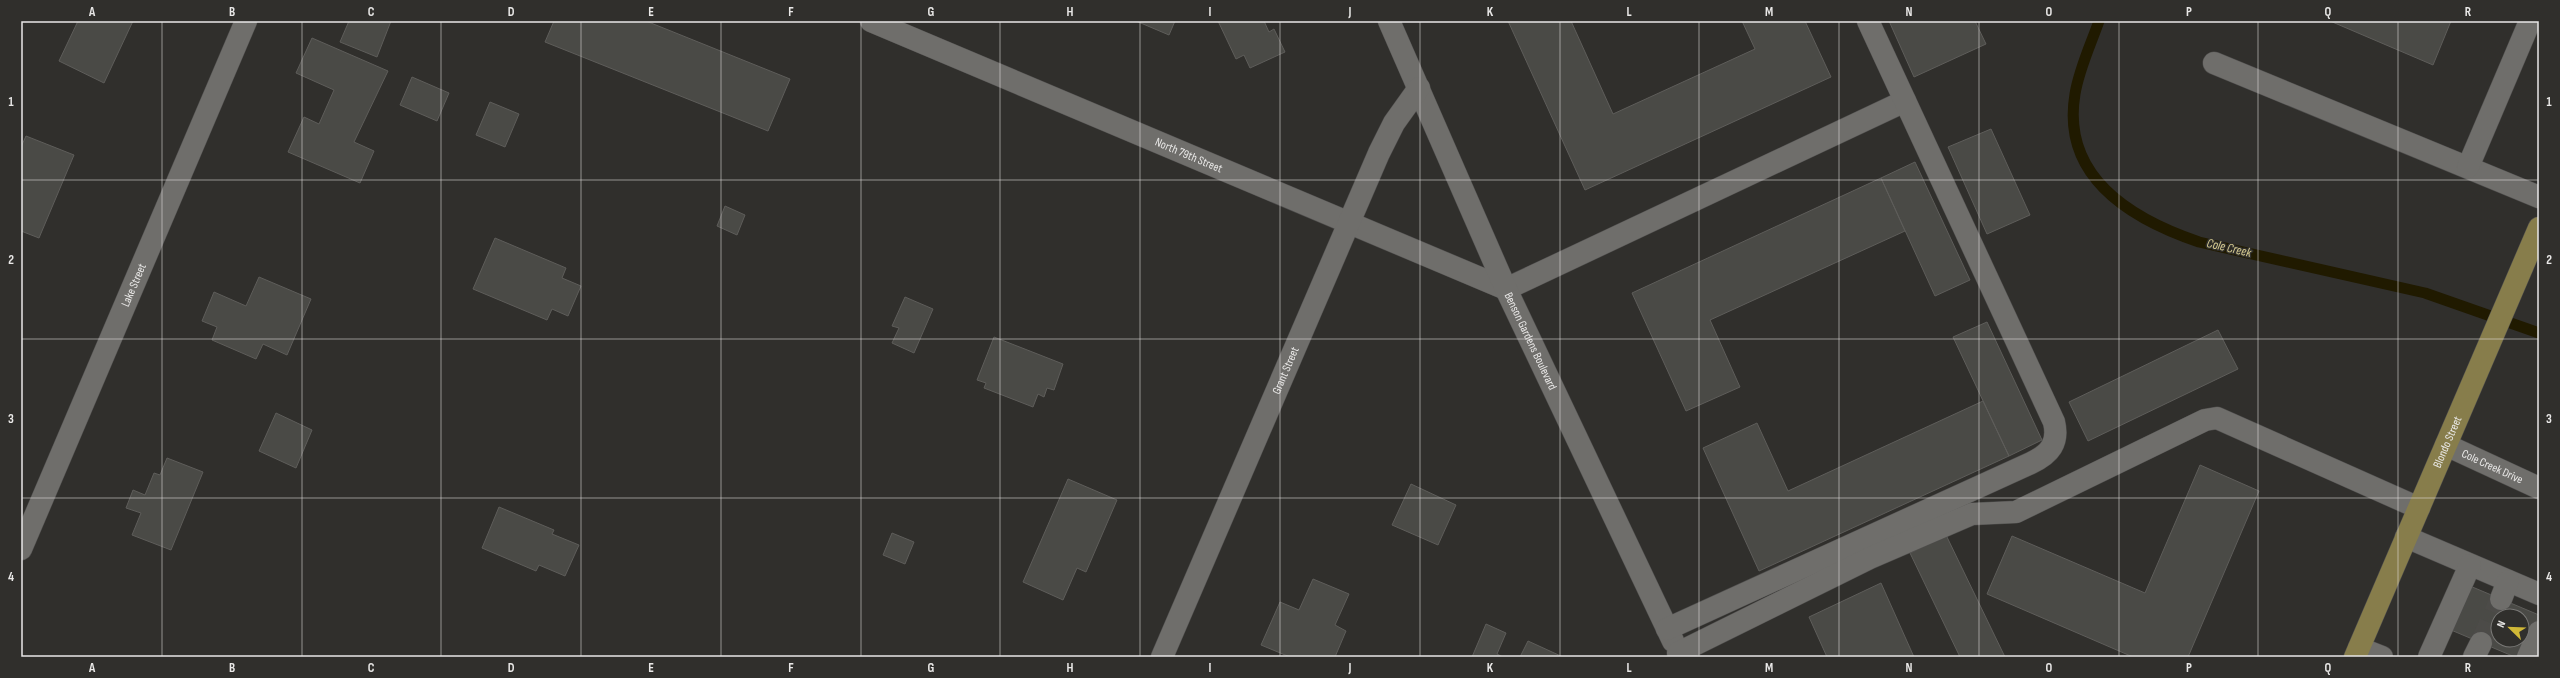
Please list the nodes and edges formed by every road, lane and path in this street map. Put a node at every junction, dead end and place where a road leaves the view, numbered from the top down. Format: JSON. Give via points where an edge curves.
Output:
{"nodes":[{"id":1,"x":246,"y":21,"type":"edge"},
{"id":2,"x":871,"y":21,"type":"edge"},
{"id":3,"x":1389,"y":21,"type":"edge"},
{"id":4,"x":1868,"y":21,"type":"edge"},
{"id":5,"x":2530,"y":21,"type":"edge"},
{"id":6,"x":2214,"y":63,"type":"dead end"},
{"id":7,"x":1419,"y":88,"type":"junction"},
{"id":8,"x":1905,"y":101,"type":"junction"},
{"id":9,"x":2468,"y":167,"type":"junction"},
{"id":10,"x":2539,"y":197,"type":"edge"},
{"id":11,"x":1348,"y":222,"type":"junction"},
{"id":12,"x":2539,"y":228,"type":"edge"},
{"id":13,"x":1506,"y":289,"type":"junction"},
{"id":14,"x":2446,"y":444,"type":"junction"},
{"id":15,"x":2539,"y":488,"type":"edge"},
{"id":16,"x":2419,"y":508,"type":"junction"},
{"id":17,"x":2406,"y":538,"type":"junction"},
{"id":18,"x":21,"y":549,"type":"edge"},
{"id":19,"x":2470,"y":565,"type":"junction"},
{"id":20,"x":2539,"y":594,"type":"edge"},
{"id":21,"x":1667,"y":629,"type":"junction"},
{"id":22,"x":2539,"y":632,"type":"edge"},
{"id":23,"x":2357,"y":652,"type":"edge"},
{"id":24,"x":1680,"y":655,"type":"edge"},
{"id":25,"x":1162,"y":657,"type":"edge"},
{"id":26,"x":2382,"y":657,"type":"edge"},
{"id":27,"x":2429,"y":657,"type":"edge"},
{"id":28,"x":2528,"y":657,"type":"edge"}],
"edges":[{"from":1,"to":18,"type":"street","name":"Lake Street"},
{"from":2,"to":11,"type":"street","name":"North 79th Street"},
{"from":3,"to":7,"type":"street","name":"Benson Gardens Boulevard"},
{"from":4,"to":8,"type":"street"},
{"from":5,"to":9,"type":"street"},
{"from":6,"to":9,"type":"street"},
{"from":7,"to":11,"type":"street","name":"Grant Street","via":[[1394,123]]},
{"from":7,"to":13,"type":"street","name":"Benson Gardens Boulevard"},
{"from":8,"to":13,"type":"street"},
{"from":8,"to":21,"type":"street","via":[[2054,422],[2057,432],[2054,444],[2041,459]]},
{"from":9,"to":10,"type":"street"},
{"from":11,"to":13,"type":"street","name":"North 79th Street"},
{"from":11,"to":25,"type":"street","name":"Grant Street"},
{"from":12,"to":14,"type":"main road","name":"Blondo Street"},
{"from":13,"to":21,"type":"street","name":"Benson Gardens Boulevard"},
{"from":14,"to":15,"type":"street","name":"Cole Creek Drive"},
{"from":14,"to":16,"type":"main road","name":"Blondo Street"},
{"from":16,"to":17,"type":"main road","name":"Blondo Street"},
{"from":16,"to":24,"type":"street","via":[[2217,418],[2205,420],[2016,512],[1972,514],[1870,558]]},
{"from":17,"to":19,"type":"street"},
{"from":17,"to":23,"type":"main road","name":"Blondo Street"},
{"from":19,"to":20,"type":"street","via":[[2505,590]]},
{"from":19,"to":27,"type":"street"},
{"from":21,"to":24,"type":"street","name":"Benson Gardens Boulevard"},
{"from":22,"to":28,"type":"street"},
{"from":23,"to":26,"type":"street"}]}
